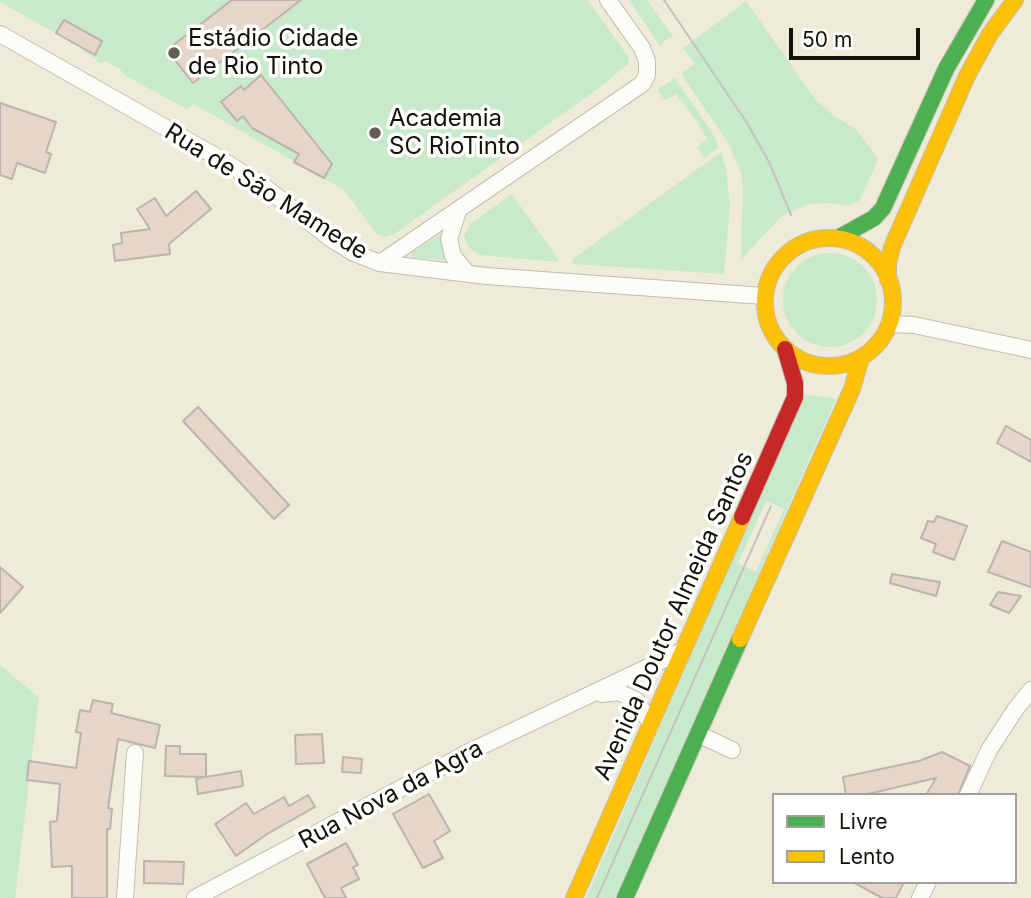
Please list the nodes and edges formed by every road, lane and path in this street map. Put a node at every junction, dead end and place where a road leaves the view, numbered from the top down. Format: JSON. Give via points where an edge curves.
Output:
{"nodes":[{"id":1,"x":608,"y":0,"type":"edge"},
{"id":2,"x":986,"y":0,"type":"edge"},
{"id":3,"x":1014,"y":0,"type":"edge"},
{"id":4,"x":0,"y":34,"type":"edge"},
{"id":5,"x":458,"y":211,"type":"junction"},
{"id":6,"x":838,"y":238,"type":"junction"},
{"id":7,"x":380,"y":263,"type":"junction"},
{"id":8,"x":467,"y":273,"type":"junction"},
{"id":9,"x":888,"y":280,"type":"junction"},
{"id":10,"x":764,"y":296,"type":"junction"},
{"id":11,"x":889,"y":324,"type":"junction"},
{"id":12,"x":785,"y":349,"type":"junction"},
{"id":13,"x":1031,"y":350,"type":"edge"},
{"id":14,"x":861,"y":358,"type":"junction"},
{"id":15,"x":682,"y":651,"type":"junction"},
{"id":16,"x":1031,"y":690,"type":"edge"},
{"id":17,"x":589,"y":696,"type":"junction"},
{"id":18,"x":651,"y":724,"type":"junction"},
{"id":19,"x":698,"y":734,"type":"junction"},
{"id":20,"x":732,"y":750,"type":"dead end"},
{"id":21,"x":135,"y":753,"type":"dead end"},
{"id":22,"x":969,"y":793,"type":"edge"},
{"id":23,"x":125,"y":898,"type":"edge"},
{"id":24,"x":195,"y":898,"type":"edge"},
{"id":25,"x":574,"y":898,"type":"edge"},
{"id":26,"x":625,"y":898,"type":"edge"}],
"edges":[{"from":1,"to":5,"type":"street","via":[[648,61],[642,83]]},
{"from":2,"to":6,"type":"main road","via":[[946,69],[883,208]]},
{"from":3,"to":9,"type":"main road","via":[[967,76],[892,247]]},
{"from":4,"to":7,"type":"street","name":"Rua de São Mamede","via":[[219,158],[331,239]]},
{"from":5,"to":7,"type":"street"},
{"from":5,"to":8,"type":"street","via":[[449,239],[453,256]]},
{"from":6,"to":9,"type":"main road","via":[[874,256]]},
{"from":6,"to":10,"type":"main road","via":[[817,238],[781,258]]},
{"from":7,"to":8,"type":"street","name":"Rua de São Mamede"},
{"from":8,"to":10,"type":"street","name":"Rua de São Mamede"},
{"from":9,"to":11,"type":"main road","via":[[893,302]]},
{"from":10,"to":12,"type":"main road","via":[[773,334]]},
{"from":11,"to":13,"type":"street","via":[[914,325]]},
{"from":11,"to":14,"type":"main road"},
{"from":12,"to":14,"type":"main road","via":[[821,366]]},
{"from":12,"to":15,"type":"main road","name":"Avenida Doutor Almeida Santos","via":[[795,397]]},
{"from":14,"to":19,"type":"main road","via":[[852,388]]},
{"from":15,"to":17,"type":"street","name":"Rua Nova da Agra"},
{"from":15,"to":18,"type":"main road","name":"Avenida Doutor Almeida Santos"},
{"from":16,"to":22,"type":"street","via":[[989,750]]},
{"from":17,"to":18,"type":"street","name":"Rua Nova da Agra","via":[[618,692],[636,700]]},
{"from":17,"to":24,"type":"street","name":"Rua Nova da Agra","via":[[469,752]]},
{"from":18,"to":25,"type":"main road","name":"Avenida Doutor Almeida Santos"},
{"from":19,"to":20,"type":"street"},
{"from":19,"to":26,"type":"main road"},
{"from":21,"to":23,"type":"street"}]}
